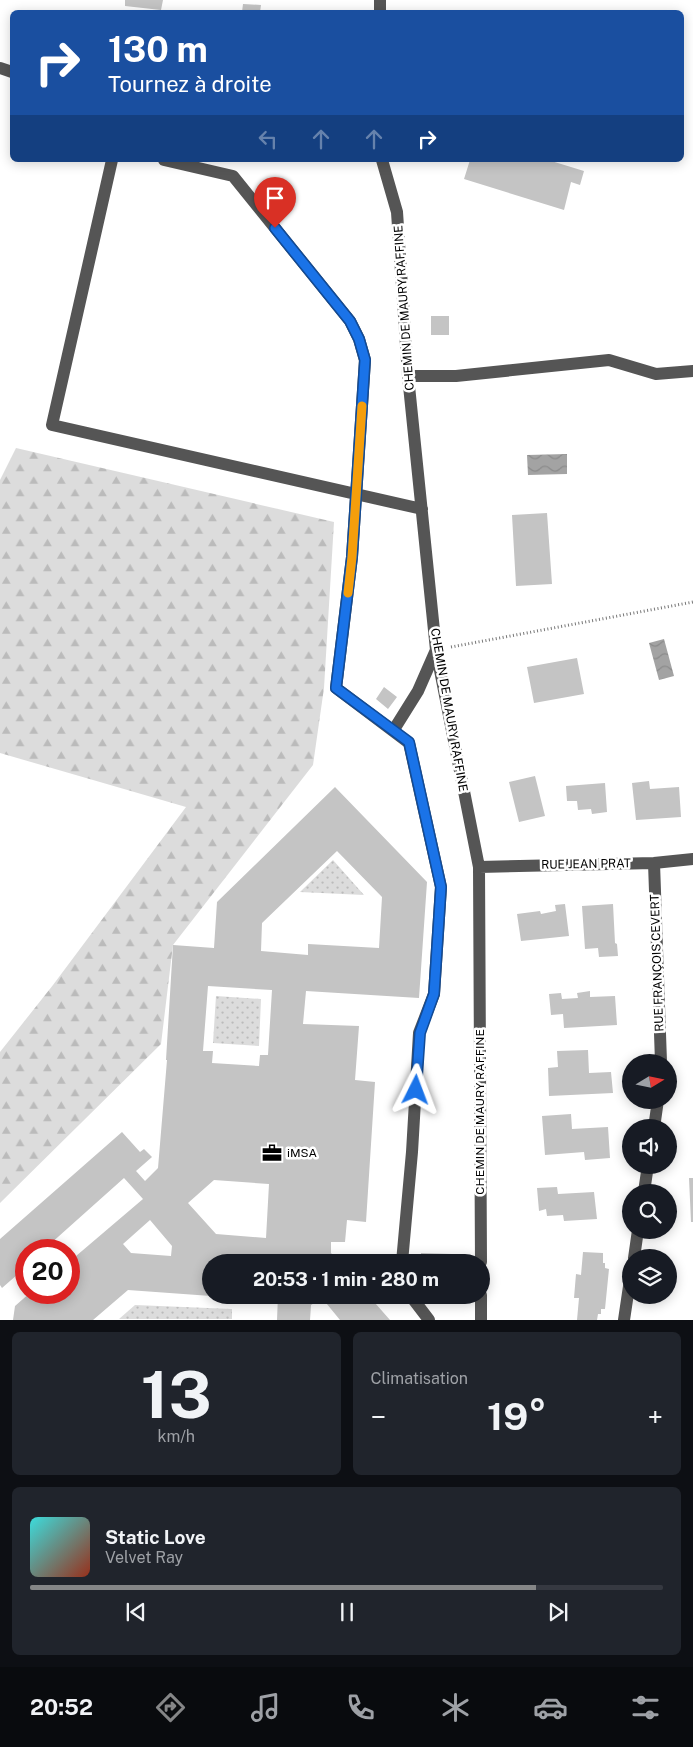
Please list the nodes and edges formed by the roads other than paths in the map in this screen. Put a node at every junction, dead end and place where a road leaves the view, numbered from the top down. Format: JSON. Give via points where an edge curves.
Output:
{"nodes":[{"id":1,"x":112,"y":162,"type":"edge"},
{"id":2,"x":173,"y":162,"type":"edge"},
{"id":3,"x":383,"y":162,"type":"edge"},
{"id":4,"x":693,"y":370,"type":"edge"},
{"id":5,"x":408,"y":376,"type":"junction"},
{"id":6,"x":357,"y":494,"type":"junction"},
{"id":7,"x":422,"y":509,"type":"junction"},
{"id":8,"x":436,"y":650,"type":"junction"},
{"id":9,"x":393,"y":731,"type":"junction"},
{"id":10,"x":693,"y":859,"type":"edge"},
{"id":11,"x":654,"y":863,"type":"junction"},
{"id":12,"x":479,"y":867,"type":"junction"},
{"id":13,"x":661,"y":1054,"type":"edge"},
{"id":14,"x":403,"y":1254,"type":"edge"},
{"id":15,"x":481,"y":1254,"type":"edge"},
{"id":16,"x":417,"y":1304,"type":"edge"},
{"id":17,"x":481,"y":1304,"type":"edge"},
{"id":18,"x":626,"y":1304,"type":"edge"},
{"id":19,"x":429,"y":1320,"type":"edge"},
{"id":20,"x":481,"y":1320,"type":"edge"},
{"id":21,"x":624,"y":1320,"type":"edge"}],
"edges":[{"from":1,"to":6,"type":"street","via":[[52,425]]},
{"from":2,"to":6,"type":"street","via":[[233,176],[350,321],[365,360]]},
{"from":3,"to":5,"type":"street","name":"CHEMIN DE MAURY RAFFINE","via":[[397,212]]},
{"from":4,"to":5,"type":"street","via":[[656,374],[609,360],[456,376]]},
{"from":5,"to":7,"type":"street","name":"CHEMIN DE MAURY RAFFINE"},
{"from":6,"to":7,"type":"street"},
{"from":6,"to":9,"type":"street","via":[[336,688]]},
{"from":7,"to":8,"type":"street","name":"CHEMIN DE MAURY RAFFINE"},
{"from":8,"to":9,"type":"street","via":[[418,691]]},
{"from":8,"to":12,"type":"street","name":"CHEMIN DE MAURY RAFFINE"},
{"from":9,"to":14,"type":"street","via":[[409,742],[441,887],[434,994],[420,1033]]},
{"from":10,"to":11,"type":"street","name":"RUE JEAN PRAT"},
{"from":11,"to":12,"type":"street","name":"RUE JEAN PRAT"},
{"from":11,"to":13,"type":"street","name":"RUE FRANÇOIS CEVERT"},
{"from":12,"to":15,"type":"street","name":"CHEMIN DE MAURY RAFFINE"},
{"from":16,"to":19,"type":"street"},
{"from":17,"to":20,"type":"street"},
{"from":18,"to":21,"type":"street"}]}
